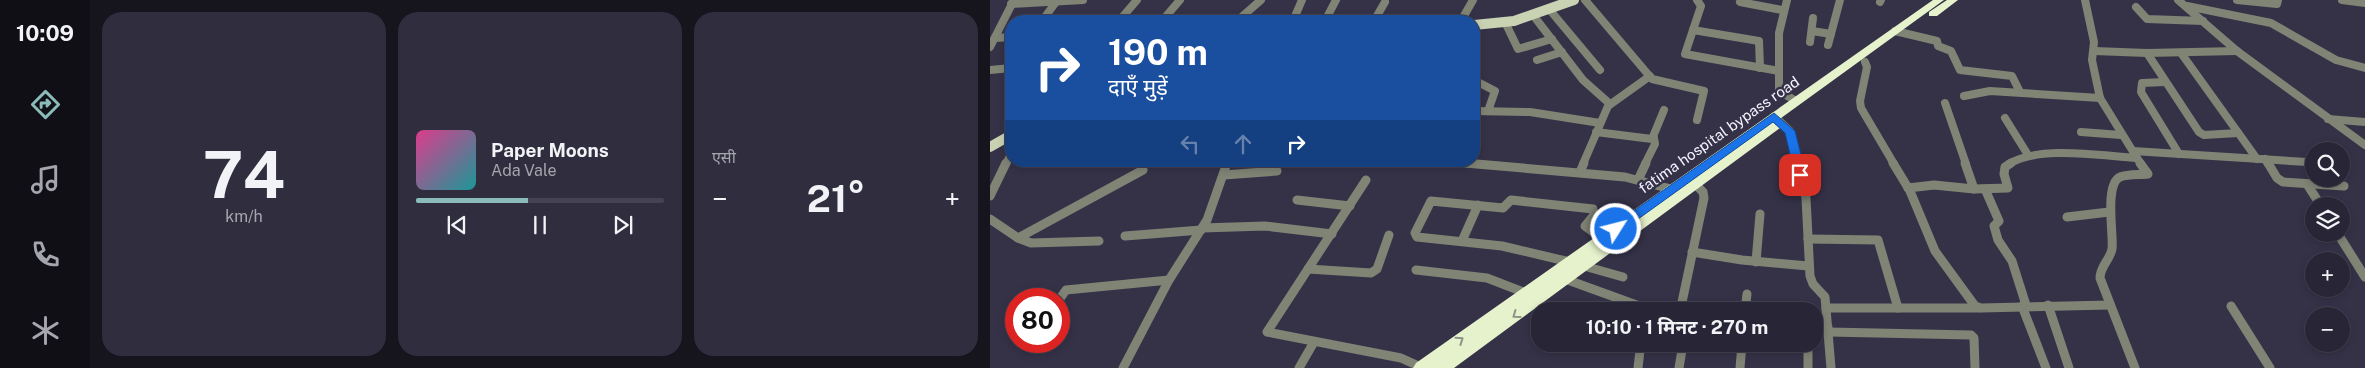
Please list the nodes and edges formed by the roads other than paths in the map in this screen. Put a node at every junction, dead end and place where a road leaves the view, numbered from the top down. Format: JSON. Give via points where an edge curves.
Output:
{"nodes":[{"id":1,"x":1083,"y":0,"type":"edge"},
{"id":2,"x":1137,"y":0,"type":"edge"},
{"id":3,"x":1180,"y":0,"type":"edge"},
{"id":4,"x":1261,"y":0,"type":"edge"},
{"id":5,"x":1302,"y":0,"type":"edge"},
{"id":6,"x":1336,"y":0,"type":"edge"},
{"id":7,"x":1474,"y":0,"type":"edge"},
{"id":8,"x":1574,"y":0,"type":"edge"},
{"id":9,"x":1585,"y":0,"type":"edge"},
{"id":10,"x":1697,"y":0,"type":"edge"},
{"id":11,"x":1742,"y":0,"type":"edge"},
{"id":12,"x":1787,"y":0,"type":"edge"},
{"id":13,"x":1840,"y":0,"type":"edge"},
{"id":14,"x":1939,"y":0,"type":"edge"},
{"id":15,"x":1953,"y":0,"type":"edge"},
{"id":16,"x":2085,"y":0,"type":"edge"},
{"id":17,"x":2237,"y":0,"type":"edge"},
{"id":18,"x":2278,"y":0,"type":"edge"},
{"id":19,"x":2342,"y":0,"type":"edge"},
{"id":20,"x":2347,"y":0,"type":"edge"},
{"id":21,"x":1053,"y":1,"type":"edge"},
{"id":22,"x":1013,"y":2,"type":"edge"},
{"id":23,"x":1385,"y":2,"type":"dead end"},
{"id":24,"x":2181,"y":2,"type":"edge"},
{"id":25,"x":2365,"y":3,"type":"edge"},
{"id":26,"x":2136,"y":7,"type":"dead end"},
{"id":27,"x":1549,"y":9,"type":"junction"},
{"id":28,"x":1782,"y":10,"type":"junction"},
{"id":29,"x":1533,"y":14,"type":"junction"},
{"id":30,"x":1006,"y":15,"type":"edge"},
{"id":31,"x":1045,"y":15,"type":"edge"},
{"id":32,"x":1124,"y":15,"type":"edge"},
{"id":33,"x":1167,"y":15,"type":"edge"},
{"id":34,"x":1244,"y":15,"type":"edge"},
{"id":35,"x":1296,"y":15,"type":"edge"},
{"id":36,"x":1328,"y":15,"type":"edge"},
{"id":37,"x":1377,"y":15,"type":"edge"},
{"id":38,"x":1465,"y":15,"type":"edge"},
{"id":39,"x":1005,"y":18,"type":"edge"},
{"id":40,"x":1814,"y":18,"type":"dead end"},
{"id":41,"x":2203,"y":21,"type":"junction"},
{"id":42,"x":1504,"y":22,"type":"junction"},
{"id":43,"x":1480,"y":25,"type":"edge"},
{"id":44,"x":1693,"y":30,"type":"junction"},
{"id":45,"x":1812,"y":31,"type":"junction"},
{"id":46,"x":1901,"y":32,"type":"junction"},
{"id":47,"x":1831,"y":34,"type":"junction"},
{"id":48,"x":1005,"y":37,"type":"edge"},
{"id":49,"x":995,"y":38,"type":"junction"},
{"id":50,"x":1552,"y":40,"type":"junction"},
{"id":51,"x":1810,"y":42,"type":"dead end"},
{"id":52,"x":1828,"y":45,"type":"dead end"},
{"id":53,"x":990,"y":47,"type":"edge"},
{"id":54,"x":2094,"y":51,"type":"junction"},
{"id":55,"x":2237,"y":51,"type":"junction"},
{"id":56,"x":1562,"y":52,"type":"junction"},
{"id":57,"x":2181,"y":53,"type":"junction"},
{"id":58,"x":2147,"y":54,"type":"junction"},
{"id":59,"x":1537,"y":60,"type":"dead end"},
{"id":60,"x":1865,"y":62,"type":"junction"},
{"id":61,"x":1760,"y":68,"type":"junction"},
{"id":62,"x":2365,"y":68,"type":"edge"},
{"id":63,"x":1005,"y":69,"type":"edge"},
{"id":64,"x":990,"y":70,"type":"edge"},
{"id":65,"x":1600,"y":70,"type":"dead end"},
{"id":66,"x":1778,"y":71,"type":"junction"},
{"id":67,"x":1650,"y":76,"type":"junction"},
{"id":68,"x":2166,"y":82,"type":"junction"},
{"id":69,"x":1480,"y":85,"type":"edge"},
{"id":70,"x":2020,"y":92,"type":"junction"},
{"id":71,"x":1964,"y":96,"type":"dead end"},
{"id":72,"x":2100,"y":98,"type":"junction"},
{"id":73,"x":1796,"y":101,"type":"junction"},
{"id":74,"x":1945,"y":103,"type":"dead end"},
{"id":75,"x":1610,"y":104,"type":"junction"},
{"id":76,"x":1664,"y":110,"type":"dead end"},
{"id":77,"x":1480,"y":111,"type":"edge"},
{"id":78,"x":1488,"y":111,"type":"junction"},
{"id":79,"x":2005,"y":118,"type":"dead end"},
{"id":80,"x":1778,"y":119,"type":"junction"},
{"id":81,"x":2328,"y":119,"type":"junction"},
{"id":82,"x":1696,"y":120,"type":"dead end"},
{"id":83,"x":2365,"y":122,"type":"edge"},
{"id":84,"x":1600,"y":123,"type":"junction"},
{"id":85,"x":1596,"y":132,"type":"junction"},
{"id":86,"x":2081,"y":132,"type":"dead end"},
{"id":87,"x":2238,"y":133,"type":"junction"},
{"id":88,"x":2121,"y":135,"type":"junction"},
{"id":89,"x":1654,"y":138,"type":"junction"},
{"id":90,"x":1005,"y":142,"type":"edge"},
{"id":91,"x":990,"y":146,"type":"edge"},
{"id":92,"x":2365,"y":146,"type":"edge"},
{"id":93,"x":2179,"y":154,"type":"junction"},
{"id":94,"x":2135,"y":155,"type":"junction"},
{"id":95,"x":2028,"y":156,"type":"junction"},
{"id":96,"x":2261,"y":159,"type":"junction"},
{"id":97,"x":2305,"y":162,"type":"edge"},
{"id":98,"x":1480,"y":164,"type":"edge"},
{"id":99,"x":1005,"y":166,"type":"edge"},
{"id":100,"x":1226,"y":167,"type":"edge"},
{"id":101,"x":1709,"y":168,"type":"junction"},
{"id":102,"x":1143,"y":170,"type":"dead end"},
{"id":103,"x":1277,"y":171,"type":"dead end"},
{"id":104,"x":1580,"y":172,"type":"junction"},
{"id":105,"x":1224,"y":175,"type":"junction"},
{"id":106,"x":1366,"y":180,"type":"dead end"},
{"id":107,"x":1638,"y":180,"type":"junction"},
{"id":108,"x":1695,"y":184,"type":"junction"},
{"id":109,"x":2305,"y":184,"type":"edge"},
{"id":110,"x":1908,"y":188,"type":"junction"},
{"id":111,"x":1671,"y":189,"type":"junction"},
{"id":112,"x":1980,"y":189,"type":"junction"},
{"id":113,"x":990,"y":196,"type":"edge"},
{"id":114,"x":1298,"y":200,"type":"dead end"},
{"id":115,"x":1478,"y":205,"type":"junction"},
{"id":116,"x":1350,"y":206,"type":"junction"},
{"id":117,"x":2109,"y":212,"type":"junction"},
{"id":118,"x":1760,"y":214,"type":"dead end"},
{"id":119,"x":2067,"y":216,"type":"dead end"},
{"id":120,"x":990,"y":219,"type":"edge"},
{"id":121,"x":1201,"y":229,"type":"junction"},
{"id":122,"x":1332,"y":234,"type":"junction"},
{"id":123,"x":1389,"y":235,"type":"dead end"},
{"id":124,"x":1126,"y":236,"type":"dead end"},
{"id":125,"x":1018,"y":238,"type":"junction"},
{"id":126,"x":1602,"y":239,"type":"junction"},
{"id":127,"x":1808,"y":239,"type":"junction"},
{"id":128,"x":1099,"y":241,"type":"dead end"},
{"id":129,"x":1462,"y":241,"type":"junction"},
{"id":130,"x":2343,"y":242,"type":"edge"},
{"id":131,"x":1692,"y":252,"type":"junction"},
{"id":132,"x":1570,"y":262,"type":"junction"},
{"id":133,"x":1756,"y":262,"type":"junction"},
{"id":134,"x":1584,"y":266,"type":"junction"},
{"id":135,"x":1808,"y":266,"type":"junction"},
{"id":136,"x":1308,"y":269,"type":"junction"},
{"id":137,"x":1416,"y":270,"type":"dead end"},
{"id":138,"x":1623,"y":277,"type":"dead end"},
{"id":139,"x":2365,"y":277,"type":"edge"},
{"id":140,"x":1565,"y":279,"type":"junction"},
{"id":141,"x":1169,"y":280,"type":"junction"},
{"id":142,"x":1070,"y":290,"type":"edge"},
{"id":143,"x":1526,"y":293,"type":"junction"},
{"id":144,"x":1747,"y":294,"type":"dead end"},
{"id":145,"x":1628,"y":302,"type":"edge"},
{"id":146,"x":1682,"y":302,"type":"edge"},
{"id":147,"x":1747,"y":302,"type":"edge"},
{"id":148,"x":2024,"y":305,"type":"junction"},
{"id":149,"x":2048,"y":305,"type":"junction"},
{"id":150,"x":2110,"y":305,"type":"junction"},
{"id":151,"x":2231,"y":306,"type":"dead end"},
{"id":152,"x":1826,"y":308,"type":"junction"},
{"id":153,"x":1898,"y":308,"type":"junction"},
{"id":154,"x":1981,"y":308,"type":"junction"},
{"id":155,"x":1823,"y":328,"type":"edge"},
{"id":156,"x":1828,"y":330,"type":"junction"},
{"id":157,"x":1314,"y":342,"type":"junction"},
{"id":158,"x":1640,"y":352,"type":"edge"},
{"id":159,"x":1682,"y":352,"type":"edge"},
{"id":160,"x":1741,"y":352,"type":"edge"},
{"id":161,"x":1808,"y":352,"type":"edge"},
{"id":162,"x":1123,"y":368,"type":"edge"},
{"id":163,"x":1299,"y":368,"type":"edge"},
{"id":164,"x":1421,"y":368,"type":"edge"},
{"id":165,"x":1442,"y":368,"type":"edge"},
{"id":166,"x":1638,"y":368,"type":"edge"},
{"id":167,"x":1679,"y":368,"type":"edge"},
{"id":168,"x":1740,"y":368,"type":"edge"},
{"id":169,"x":1808,"y":368,"type":"edge"},
{"id":170,"x":1831,"y":368,"type":"edge"},
{"id":171,"x":1975,"y":368,"type":"edge"},
{"id":172,"x":2046,"y":368,"type":"edge"},
{"id":173,"x":2070,"y":368,"type":"edge"},
{"id":174,"x":2135,"y":368,"type":"edge"},
{"id":175,"x":2270,"y":368,"type":"edge"}],
"edges":[{"from":1,"to":21,"type":"street"},
{"from":2,"to":32,"type":"street"},
{"from":3,"to":33,"type":"street"},
{"from":4,"to":34,"type":"street"},
{"from":5,"to":35,"type":"street"},
{"from":6,"to":36,"type":"street"},
{"from":7,"to":38,"type":"street"},
{"from":8,"to":27,"type":"main road"},
{"from":9,"to":67,"type":"street"},
{"from":10,"to":44,"type":"street","via":[[1701,6]]},
{"from":11,"to":28,"type":"street","via":[[1740,2]]},
{"from":12,"to":28,"type":"street"},
{"from":13,"to":47,"type":"street"},
{"from":14,"to":46,"type":"highway","name":"fatima hospital bypass road"},
{"from":15,"to":46,"type":"highway","name":"fatima hospital bypass road"},
{"from":16,"to":54,"type":"street"},
{"from":17,"to":18,"type":"street","via":[[2277,4]]},
{"from":19,"to":20,"type":"street"},
{"from":20,"to":25,"type":"street"},
{"from":21,"to":22,"type":"street"},
{"from":21,"to":31,"type":"street"},
{"from":22,"to":30,"type":"street"},
{"from":23,"to":37,"type":"street"},
{"from":24,"to":41,"type":"street"},
{"from":24,"to":62,"type":"street","via":[[2274,24],[2336,60]]},
{"from":26,"to":41,"type":"street","via":[[2147,19]]},
{"from":27,"to":29,"type":"main road"},
{"from":27,"to":65,"type":"street"},
{"from":28,"to":66,"type":"street"},
{"from":29,"to":42,"type":"main road"},
{"from":29,"to":50,"type":"street"},
{"from":39,"to":49,"type":"street"},
{"from":40,"to":45,"type":"street"},
{"from":41,"to":55,"type":"street"},
{"from":42,"to":43,"type":"main road"},
{"from":42,"to":50,"type":"street","via":[[1518,49]]},
{"from":44,"to":61,"type":"street","via":[[1758,42]]},
{"from":44,"to":61,"type":"street","via":[[1685,54]]},
{"from":45,"to":47,"type":"street"},
{"from":45,"to":51,"type":"street"},
{"from":46,"to":60,"type":"highway","name":"fatima hospital bypass road"},
{"from":46,"to":70,"type":"street","via":[[1937,40],[1938,46],[1951,51],[1960,70],[2012,76]]},
{"from":46,"to":73,"type":"highway","name":"fatima hospital bypass road"},
{"from":47,"to":52,"type":"street"},
{"from":48,"to":49,"type":"street"},
{"from":49,"to":53,"type":"street"},
{"from":50,"to":56,"type":"street"},
{"from":54,"to":58,"type":"street"},
{"from":54,"to":72,"type":"street","via":[[2092,60]]},
{"from":55,"to":57,"type":"street"},
{"from":55,"to":81,"type":"street"},
{"from":56,"to":59,"type":"street"},
{"from":56,"to":75,"type":"street","via":[[1586,83]]},
{"from":57,"to":58,"type":"street"},
{"from":57,"to":87,"type":"street"},
{"from":58,"to":68,"type":"street"},
{"from":60,"to":80,"type":"highway","name":"fatima hospital bypass road"},
{"from":60,"to":110,"type":"street","via":[[1860,108]]},
{"from":61,"to":66,"type":"street"},
{"from":63,"to":64,"type":"street"},
{"from":66,"to":73,"type":"street","via":[[1778,91]]},
{"from":67,"to":75,"type":"street"},
{"from":67,"to":82,"type":"street","via":[[1659,82],[1704,91]]},
{"from":68,"to":87,"type":"street","via":[[2201,134]]},
{"from":68,"to":93,"type":"street","via":[[2142,84],[2141,92]]},
{"from":69,"to":78,"type":"street","via":[[1495,91]]},
{"from":70,"to":71,"type":"street","via":[[1990,91]]},
{"from":70,"to":72,"type":"street"},
{"from":72,"to":88,"type":"street"},
{"from":73,"to":80,"type":"highway","name":"fatima hospital bypass road"},
{"from":74,"to":112,"type":"street"},
{"from":75,"to":84,"type":"street"},
{"from":76,"to":89,"type":"street"},
{"from":77,"to":78,"type":"street"},
{"from":78,"to":84,"type":"street","via":[[1530,112]]},
{"from":79,"to":95,"type":"street"},
{"from":80,"to":101,"type":"highway","name":"fatima hospital bypass road"},
{"from":80,"to":127,"type":"street","via":[[1790,131],[1806,198]]},
{"from":81,"to":83,"type":"street"},
{"from":81,"to":92,"type":"street"},
{"from":84,"to":85,"type":"street"},
{"from":85,"to":89,"type":"street"},
{"from":85,"to":104,"type":"street"},
{"from":86,"to":88,"type":"street"},
{"from":87,"to":96,"type":"street"},
{"from":88,"to":94,"type":"street"},
{"from":89,"to":107,"type":"street","via":[[1655,144]]},
{"from":90,"to":91,"type":"main road"},
{"from":93,"to":94,"type":"street"},
{"from":93,"to":96,"type":"street"},
{"from":94,"to":95,"type":"street","via":[[2058,153]]},
{"from":94,"to":117,"type":"street","via":[[2148,174],[2117,179]]},
{"from":95,"to":112,"type":"street","via":[[2005,167],[2008,188]]},
{"from":96,"to":97,"type":"street"},
{"from":96,"to":109,"type":"street","via":[[2280,181]]},
{"from":98,"to":104,"type":"street"},
{"from":99,"to":113,"type":"street"},
{"from":100,"to":105,"type":"street"},
{"from":101,"to":108,"type":"highway","name":"fatima hospital bypass road"},
{"from":101,"to":111,"type":"highway","name":"fatima hospital bypass road"},
{"from":102,"to":125,"type":"street"},
{"from":103,"to":105,"type":"street"},
{"from":104,"to":107,"type":"street"},
{"from":105,"to":121,"type":"street"},
{"from":106,"to":116,"type":"street"},
{"from":107,"to":111,"type":"street"},
{"from":108,"to":131,"type":"street","via":[[1704,198]]},
{"from":108,"to":134,"type":"highway","name":"fatima hospital bypass road"},
{"from":110,"to":112,"type":"street","via":[[1934,185]]},
{"from":110,"to":154,"type":"street","via":[[1934,251],[1975,306]]},
{"from":111,"to":126,"type":"highway","name":"fatima hospital bypass road"},
{"from":112,"to":148,"type":"street","via":[[1999,222],[1994,225],[1998,240],[2012,261]]},
{"from":114,"to":116,"type":"street"},
{"from":115,"to":126,"type":"street","via":[[1504,208],[1511,200],[1593,209],[1594,216],[1585,226]]},
{"from":115,"to":129,"type":"street"},
{"from":115,"to":129,"type":"street","via":[[1431,201],[1415,233],[1417,237]]},
{"from":116,"to":122,"type":"street"},
{"from":117,"to":119,"type":"street"},
{"from":117,"to":150,"type":"street","via":[[2112,250],[2100,278]]},
{"from":118,"to":133,"type":"street"},
{"from":120,"to":125,"type":"street"},
{"from":121,"to":122,"type":"street","via":[[1265,226]]},
{"from":121,"to":124,"type":"street"},
{"from":121,"to":141,"type":"street"},
{"from":122,"to":136,"type":"street"},
{"from":123,"to":136,"type":"street","via":[[1377,268],[1371,273]]},
{"from":125,"to":128,"type":"street","via":[[1039,244]]},
{"from":126,"to":132,"type":"highway","name":"fatima hospital bypass road"},
{"from":127,"to":135,"type":"street"},
{"from":127,"to":153,"type":"street","via":[[1878,240]]},
{"from":129,"to":132,"type":"street","via":[[1502,246]]},
{"from":130,"to":139,"type":"street"},
{"from":131,"to":133,"type":"street"},
{"from":131,"to":146,"type":"street"},
{"from":132,"to":143,"type":"highway","name":"fatima hospital bypass road"},
{"from":133,"to":135,"type":"street"},
{"from":134,"to":138,"type":"street"},
{"from":134,"to":140,"type":"highway","name":"fatima hospital bypass road"},
{"from":135,"to":152,"type":"street","via":[[1813,284],[1825,296]]},
{"from":136,"to":157,"type":"street","via":[[1267,332]]},
{"from":137,"to":143,"type":"street","via":[[1470,276]]},
{"from":140,"to":145,"type":"street"},
{"from":140,"to":165,"type":"highway","name":"fatima hospital bypass road","one_way":true},
{"from":141,"to":142,"type":"street"},
{"from":141,"to":162,"type":"street"},
{"from":164,"to":143,"type":"highway","name":"fatima hospital bypass road","one_way":true},
{"from":144,"to":147,"type":"street"},
{"from":148,"to":149,"type":"street"},
{"from":148,"to":154,"type":"street"},
{"from":148,"to":172,"type":"street"},
{"from":149,"to":150,"type":"street"},
{"from":149,"to":173,"type":"street"},
{"from":150,"to":174,"type":"street"},
{"from":151,"to":175,"type":"street"},
{"from":152,"to":153,"type":"street"},
{"from":152,"to":156,"type":"street"},
{"from":153,"to":154,"type":"street"},
{"from":155,"to":156,"type":"street"},
{"from":156,"to":170,"type":"street"},
{"from":156,"to":171,"type":"street","via":[[1971,335],[1974,338]]},
{"from":157,"to":163,"type":"street"},
{"from":157,"to":164,"type":"street","via":[[1401,358]]},
{"from":158,"to":166,"type":"street"},
{"from":159,"to":167,"type":"street"},
{"from":160,"to":168,"type":"street"},
{"from":161,"to":169,"type":"street"}]}
